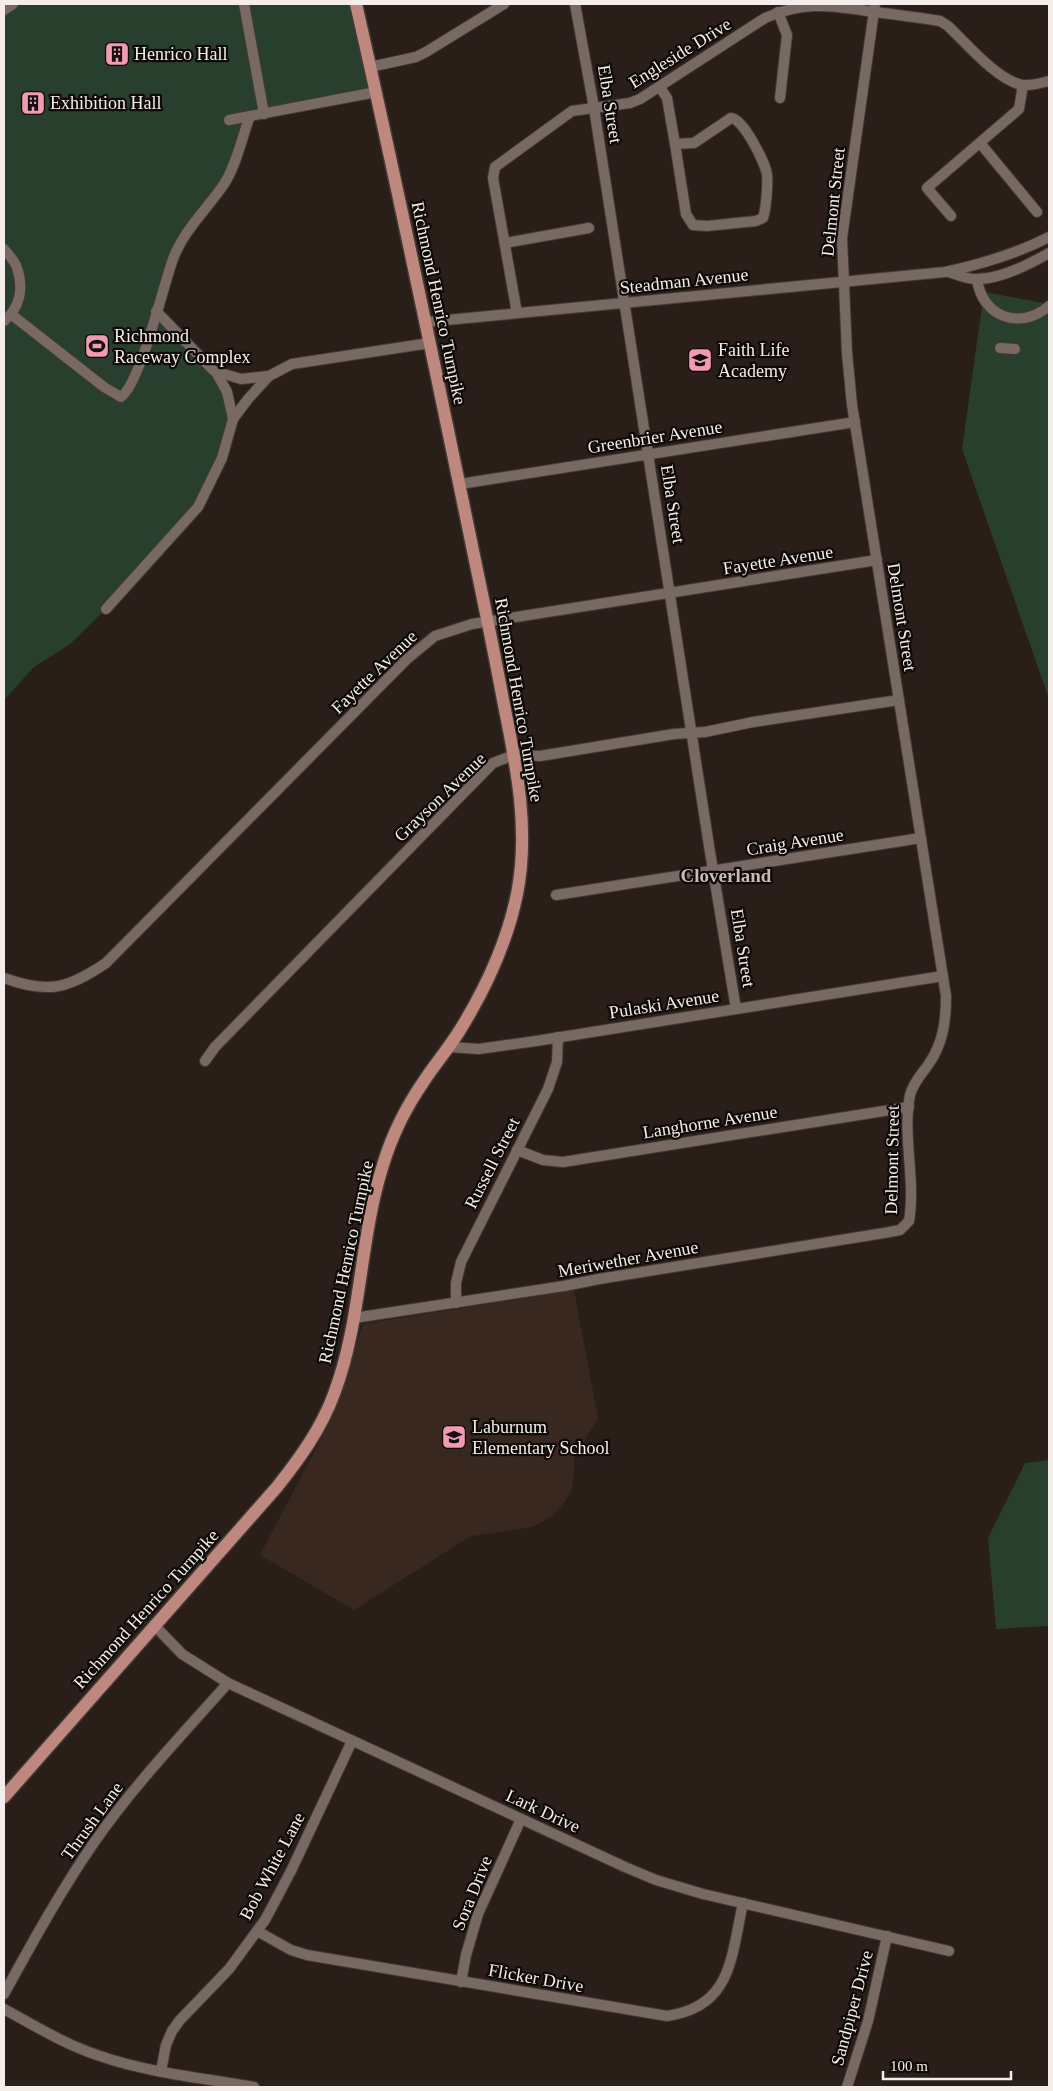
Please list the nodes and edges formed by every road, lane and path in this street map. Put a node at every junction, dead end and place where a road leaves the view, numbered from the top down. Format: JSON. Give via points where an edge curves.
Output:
{"nodes":[{"id":1,"x":12,"y":4,"type":"edge"},
{"id":2,"x":244,"y":4,"type":"edge"},
{"id":3,"x":356,"y":4,"type":"edge"},
{"id":4,"x":504,"y":4,"type":"edge"},
{"id":5,"x":575,"y":4,"type":"edge"},
{"id":6,"x":874,"y":8,"type":"edge"},
{"id":7,"x":4,"y":10,"type":"edge"},
{"id":8,"x":778,"y":12,"type":"junction"},
{"id":9,"x":370,"y":67,"type":"junction"},
{"id":10,"x":1049,"y":81,"type":"edge"},
{"id":11,"x":1023,"y":85,"type":"junction"},
{"id":12,"x":660,"y":86,"type":"junction"},
{"id":13,"x":376,"y":92,"type":"junction"},
{"id":14,"x":780,"y":98,"type":"dead end"},
{"id":15,"x":594,"y":108,"type":"junction"},
{"id":16,"x":264,"y":114,"type":"junction"},
{"id":17,"x":250,"y":116,"type":"junction"},
{"id":18,"x":229,"y":120,"type":"dead end"},
{"id":19,"x":980,"y":143,"type":"junction"},
{"id":20,"x":675,"y":144,"type":"junction"},
{"id":21,"x":1037,"y":212,"type":"dead end"},
{"id":22,"x":951,"y":216,"type":"dead end"},
{"id":23,"x":589,"y":228,"type":"dead end"},
{"id":24,"x":1049,"y":237,"type":"edge"},
{"id":25,"x":505,"y":243,"type":"junction"},
{"id":26,"x":1038,"y":243,"type":"junction"},
{"id":27,"x":4,"y":249,"type":"edge"},
{"id":28,"x":1048,"y":258,"type":"edge"},
{"id":29,"x":945,"y":272,"type":"junction"},
{"id":30,"x":977,"y":279,"type":"junction"},
{"id":31,"x":844,"y":282,"type":"junction"},
{"id":32,"x":624,"y":303,"type":"junction"},
{"id":33,"x":1049,"y":306,"type":"edge"},
{"id":34,"x":156,"y":312,"type":"junction"},
{"id":35,"x":517,"y":313,"type":"junction"},
{"id":36,"x":8,"y":318,"type":"edge"},
{"id":37,"x":426,"y":322,"type":"junction"},
{"id":38,"x":430,"y":343,"type":"junction"},
{"id":39,"x":1000,"y":348,"type":"dead end"},
{"id":40,"x":1015,"y":349,"type":"dead end"},
{"id":41,"x":216,"y":372,"type":"junction"},
{"id":42,"x":269,"y":376,"type":"junction"},
{"id":43,"x":233,"y":419,"type":"junction"},
{"id":44,"x":856,"y":422,"type":"junction"},
{"id":45,"x":649,"y":454,"type":"junction"},
{"id":46,"x":460,"y":484,"type":"junction"},
{"id":47,"x":877,"y":560,"type":"junction"},
{"id":48,"x":670,"y":593,"type":"junction"},
{"id":49,"x":106,"y":609,"type":"dead end"},
{"id":50,"x":488,"y":622,"type":"junction"},
{"id":51,"x":899,"y":700,"type":"junction"},
{"id":52,"x":692,"y":733,"type":"junction"},
{"id":53,"x":514,"y":755,"type":"junction"},
{"id":54,"x":921,"y":838,"type":"junction"},
{"id":55,"x":713,"y":871,"type":"junction"},
{"id":56,"x":556,"y":896,"type":"dead end"},
{"id":57,"x":942,"y":976,"type":"junction"},
{"id":58,"x":4,"y":978,"type":"edge"},
{"id":59,"x":736,"y":1009,"type":"junction"},
{"id":60,"x":558,"y":1038,"type":"junction"},
{"id":61,"x":449,"y":1046,"type":"junction"},
{"id":62,"x":205,"y":1061,"type":"dead end"},
{"id":63,"x":909,"y":1107,"type":"junction"},
{"id":64,"x":517,"y":1150,"type":"junction"},
{"id":65,"x":905,"y":1226,"type":"joint"},
{"id":66,"x":456,"y":1303,"type":"junction"},
{"id":67,"x":354,"y":1318,"type":"junction"},
{"id":68,"x":154,"y":1626,"type":"junction"},
{"id":69,"x":228,"y":1683,"type":"junction"},
{"id":70,"x":352,"y":1741,"type":"junction"},
{"id":71,"x":4,"y":1797,"type":"edge"},
{"id":72,"x":521,"y":1819,"type":"junction"},
{"id":73,"x":743,"y":1903,"type":"junction"},
{"id":74,"x":257,"y":1931,"type":"junction"},
{"id":75,"x":887,"y":1936,"type":"junction"},
{"id":76,"x":950,"y":1951,"type":"dead end"},
{"id":77,"x":462,"y":1982,"type":"junction"},
{"id":78,"x":4,"y":1994,"type":"edge"},
{"id":79,"x":4,"y":2009,"type":"edge"},
{"id":80,"x":161,"y":2071,"type":"junction"},
{"id":81,"x":254,"y":2087,"type":"edge"},
{"id":82,"x":847,"y":2087,"type":"edge"}],
"edges":[{"from":1,"to":7,"type":"street"},
{"from":2,"to":16,"type":"street"},
{"from":3,"to":9,"type":"main road","name":"Richmond Henrico Turnpike"},
{"from":4,"to":9,"type":"street","via":[[426,52]]},
{"from":5,"to":15,"type":"street","name":"Elba Street"},
{"from":6,"to":8,"type":"street","name":"Engleside Drive","via":[[821,4],[792,6]]},
{"from":6,"to":11,"type":"street","name":"Engleside Drive","via":[[940,21],[1000,74]]},
{"from":6,"to":31,"type":"street","name":"Delmont Street","via":[[842,238]]},
{"from":8,"to":12,"type":"street","name":"Engleside Drive"},
{"from":8,"to":14,"type":"street","via":[[787,35]]},
{"from":9,"to":13,"type":"main road","name":"Richmond Henrico Turnpike"},
{"from":10,"to":11,"type":"street"},
{"from":11,"to":19,"type":"street","via":[[1019,109]]},
{"from":12,"to":15,"type":"street","name":"Engleside Drive","via":[[630,103]]},
{"from":12,"to":20,"type":"street","via":[[669,104]]},
{"from":13,"to":16,"type":"street"},
{"from":13,"to":37,"type":"main road","name":"Richmond Henrico Turnpike"},
{"from":15,"to":25,"type":"street","name":"Engleside Drive","via":[[572,111],[495,167],[493,178]]},
{"from":15,"to":32,"type":"street","name":"Elba Street"},
{"from":16,"to":17,"type":"street"},
{"from":17,"to":18,"type":"street"},
{"from":17,"to":34,"type":"street","via":[[231,171],[177,249]]},
{"from":19,"to":21,"type":"street"},
{"from":19,"to":22,"type":"street","via":[[927,188]]},
{"from":20,"to":20,"type":"street","via":[[686,214],[693,225],[763,218],[767,172],[740,122],[735,118],[694,143]]},
{"from":23,"to":25,"type":"street"},
{"from":24,"to":26,"type":"street"},
{"from":25,"to":35,"type":"street","name":"Engleside Drive"},
{"from":26,"to":28,"type":"street"},
{"from":26,"to":29,"type":"street","via":[[994,260]]},
{"from":27,"to":36,"type":"street","via":[[17,267],[21,296]]},
{"from":28,"to":30,"type":"street"},
{"from":29,"to":30,"type":"street"},
{"from":29,"to":31,"type":"street","name":"Steadman Avenue"},
{"from":30,"to":33,"type":"street","via":[[981,297],[1003,315],[1027,318]]},
{"from":31,"to":32,"type":"street","name":"Steadman Avenue"},
{"from":31,"to":44,"type":"street","name":"Delmont Street","via":[[847,353]]},
{"from":32,"to":35,"type":"street","name":"Steadman Avenue"},
{"from":32,"to":45,"type":"street","name":"Elba Street"},
{"from":34,"to":36,"type":"street","via":[[134,378],[121,397]]},
{"from":34,"to":41,"type":"street"},
{"from":35,"to":37,"type":"street","name":"Steadman Avenue"},
{"from":37,"to":38,"type":"main road","name":"Richmond Henrico Turnpike"},
{"from":38,"to":42,"type":"street","via":[[292,364]]},
{"from":38,"to":46,"type":"main road","name":"Richmond Henrico Turnpike"},
{"from":39,"to":40,"type":"street"},
{"from":41,"to":42,"type":"street","via":[[241,379]]},
{"from":41,"to":43,"type":"street","via":[[227,392]]},
{"from":42,"to":43,"type":"street"},
{"from":43,"to":49,"type":"street","via":[[222,458],[198,506]]},
{"from":44,"to":45,"type":"street","name":"Greenbrier Avenue"},
{"from":44,"to":47,"type":"street","name":"Delmont Street"},
{"from":45,"to":46,"type":"street","name":"Greenbrier Avenue"},
{"from":45,"to":48,"type":"street","name":"Elba Street"},
{"from":46,"to":50,"type":"main road","name":"Richmond Henrico Turnpike"},
{"from":47,"to":48,"type":"street","name":"Fayette Avenue"},
{"from":47,"to":51,"type":"street","name":"Delmont Street"},
{"from":48,"to":50,"type":"street","name":"Fayette Avenue"},
{"from":48,"to":52,"type":"street","name":"Elba Street"},
{"from":50,"to":53,"type":"main road","name":"Richmond Henrico Turnpike"},
{"from":50,"to":58,"type":"street","name":"Fayette Avenue","via":[[444,632],[407,659],[121,950],[88,976],[49,988],[28,986]]},
{"from":51,"to":52,"type":"street","name":"Grayson Avenue"},
{"from":51,"to":54,"type":"street","name":"Delmont Street"},
{"from":52,"to":53,"type":"street","name":"Grayson Avenue","via":[[540,756]]},
{"from":52,"to":55,"type":"street","name":"Elba Street"},
{"from":53,"to":61,"type":"main road","name":"Richmond Henrico Turnpike","via":[[523,830],[518,892],[494,968]]},
{"from":53,"to":62,"type":"street","name":"Grayson Avenue","via":[[493,763]]},
{"from":54,"to":55,"type":"street","name":"Craig Avenue"},
{"from":54,"to":57,"type":"street","name":"Delmont Street"},
{"from":55,"to":56,"type":"street","name":"Craig Avenue"},
{"from":55,"to":59,"type":"street","name":"Elba Street"},
{"from":57,"to":59,"type":"street","name":"Pulaski Avenue"},
{"from":57,"to":63,"type":"street","name":"Delmont Street","via":[[946,996],[945,1026],[935,1054],[912,1088]]},
{"from":59,"to":60,"type":"street","name":"Pulaski Avenue"},
{"from":60,"to":61,"type":"street","name":"Pulaski Avenue","via":[[479,1049]]},
{"from":60,"to":64,"type":"street","name":"Russell Street","via":[[555,1071]]},
{"from":61,"to":67,"type":"main road","name":"Richmond Henrico Turnpike","via":[[409,1105],[388,1147],[367,1225]]},
{"from":63,"to":64,"type":"street","name":"Langhorne Avenue","via":[[563,1162],[544,1160]]},
{"from":63,"to":65,"type":"street","name":"Delmont Street","via":[[910,1214]]},
{"from":64,"to":66,"type":"street","name":"Russell Street","via":[[461,1262]]},
{"from":65,"to":66,"type":"street","name":"Meriwether Avenue","via":[[884,1234]]},
{"from":66,"to":67,"type":"street","name":"Meriwether Avenue"},
{"from":67,"to":68,"type":"main road","name":"Richmond Henrico Turnpike","via":[[335,1392],[318,1430],[271,1494]]},
{"from":68,"to":69,"type":"street","name":"Lark Drive","via":[[182,1654]]},
{"from":68,"to":71,"type":"main road","name":"Richmond Henrico Turnpike"},
{"from":69,"to":70,"type":"street","name":"Lark Drive"},
{"from":69,"to":78,"type":"street","name":"Thrush Lane","via":[[138,1785],[94,1843],[44,1921]]},
{"from":70,"to":72,"type":"street","name":"Lark Drive"},
{"from":70,"to":74,"type":"street","name":"Bob White Lane","via":[[292,1871]]},
{"from":72,"to":73,"type":"street","name":"Lark Drive","via":[[656,1880]]},
{"from":72,"to":77,"type":"street","name":"Sora Drive","via":[[478,1914]]},
{"from":73,"to":75,"type":"street","name":"Lark Drive"},
{"from":73,"to":77,"type":"street","name":"Flicker Drive","via":[[731,1957],[720,1986],[698,2008],[681,2014],[658,2016]]},
{"from":74,"to":77,"type":"street","name":"Flicker Drive","via":[[307,1955]]},
{"from":74,"to":80,"type":"street","name":"Bob White Lane","via":[[229,1969],[172,2031]]},
{"from":75,"to":76,"type":"street","name":"Lark Drive"},
{"from":75,"to":82,"type":"street","name":"Sandpiper Drive","via":[[868,2020]]},
{"from":79,"to":80,"type":"street","via":[[91,2053]]},
{"from":80,"to":81,"type":"street"}]}
